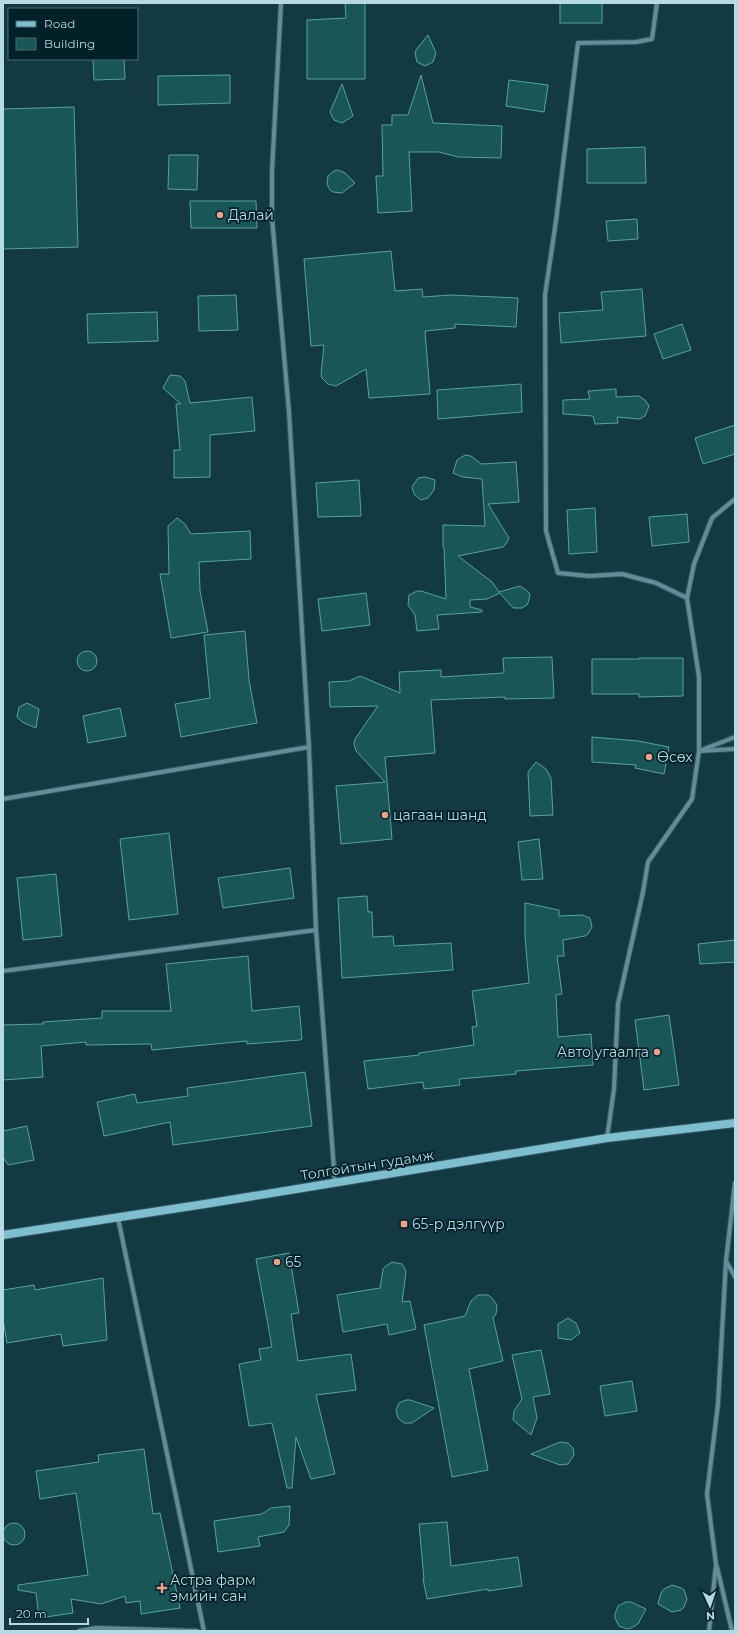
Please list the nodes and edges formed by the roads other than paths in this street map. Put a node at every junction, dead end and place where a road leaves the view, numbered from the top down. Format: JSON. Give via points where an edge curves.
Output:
{"nodes":[{"id":1,"x":281,"y":3,"type":"edge"},
{"id":2,"x":657,"y":3,"type":"edge"},
{"id":3,"x":735,"y":499,"type":"edge"},
{"id":4,"x":687,"y":598,"type":"junction"},
{"id":5,"x":735,"y":737,"type":"edge"},
{"id":6,"x":309,"y":747,"type":"junction"},
{"id":7,"x":735,"y":749,"type":"edge"},
{"id":8,"x":699,"y":751,"type":"junction"},
{"id":9,"x":3,"y":799,"type":"edge"},
{"id":10,"x":316,"y":930,"type":"junction"},
{"id":11,"x":3,"y":971,"type":"edge"},
{"id":12,"x":735,"y":1123,"type":"edge"},
{"id":13,"x":607,"y":1138,"type":"junction"},
{"id":14,"x":335,"y":1183,"type":"junction"},
{"id":15,"x":735,"y":1183,"type":"edge"},
{"id":16,"x":118,"y":1218,"type":"junction"},
{"id":17,"x":3,"y":1235,"type":"edge"},
{"id":18,"x":726,"y":1261,"type":"junction"},
{"id":19,"x":735,"y":1277,"type":"edge"},
{"id":20,"x":716,"y":1564,"type":"junction"},
{"id":21,"x":79,"y":1631,"type":"edge"},
{"id":22,"x":197,"y":1631,"type":"edge"},
{"id":23,"x":204,"y":1631,"type":"edge"},
{"id":24,"x":709,"y":1631,"type":"edge"},
{"id":25,"x":732,"y":1631,"type":"edge"}],
"edges":[{"from":1,"to":6,"type":"street","via":[[272,218],[289,412]]},
{"from":2,"to":4,"type":"street","via":[[652,39],[636,42],[578,43],[545,295],[546,531],[558,573],[589,576],[622,574],[656,583]]},
{"from":3,"to":4,"type":"street","via":[[712,518],[694,564]]},
{"from":4,"to":8,"type":"street","via":[[699,677]]},
{"from":5,"to":8,"type":"street"},
{"from":6,"to":9,"type":"street"},
{"from":6,"to":10,"type":"street"},
{"from":7,"to":8,"type":"street"},
{"from":8,"to":13,"type":"street","via":[[692,799],[648,862],[618,1004],[614,1089]]},
{"from":10,"to":11,"type":"street"},
{"from":10,"to":14,"type":"street"},
{"from":12,"to":13,"type":"main road","name":"Толгойтын гудамж"},
{"from":13,"to":14,"type":"main road","name":"Толгойтын гудамж"},
{"from":14,"to":16,"type":"main road","name":"Толгойтын гудамж"},
{"from":15,"to":18,"type":"street"},
{"from":16,"to":17,"type":"main road","name":"Толгойтын гудамж"},
{"from":16,"to":23,"type":"street"},
{"from":18,"to":19,"type":"street"},
{"from":18,"to":20,"type":"street","via":[[718,1404],[708,1494]]},
{"from":20,"to":24,"type":"street"},
{"from":20,"to":25,"type":"street"},
{"from":21,"to":22,"type":"street","via":[[96,1628]]}]}
